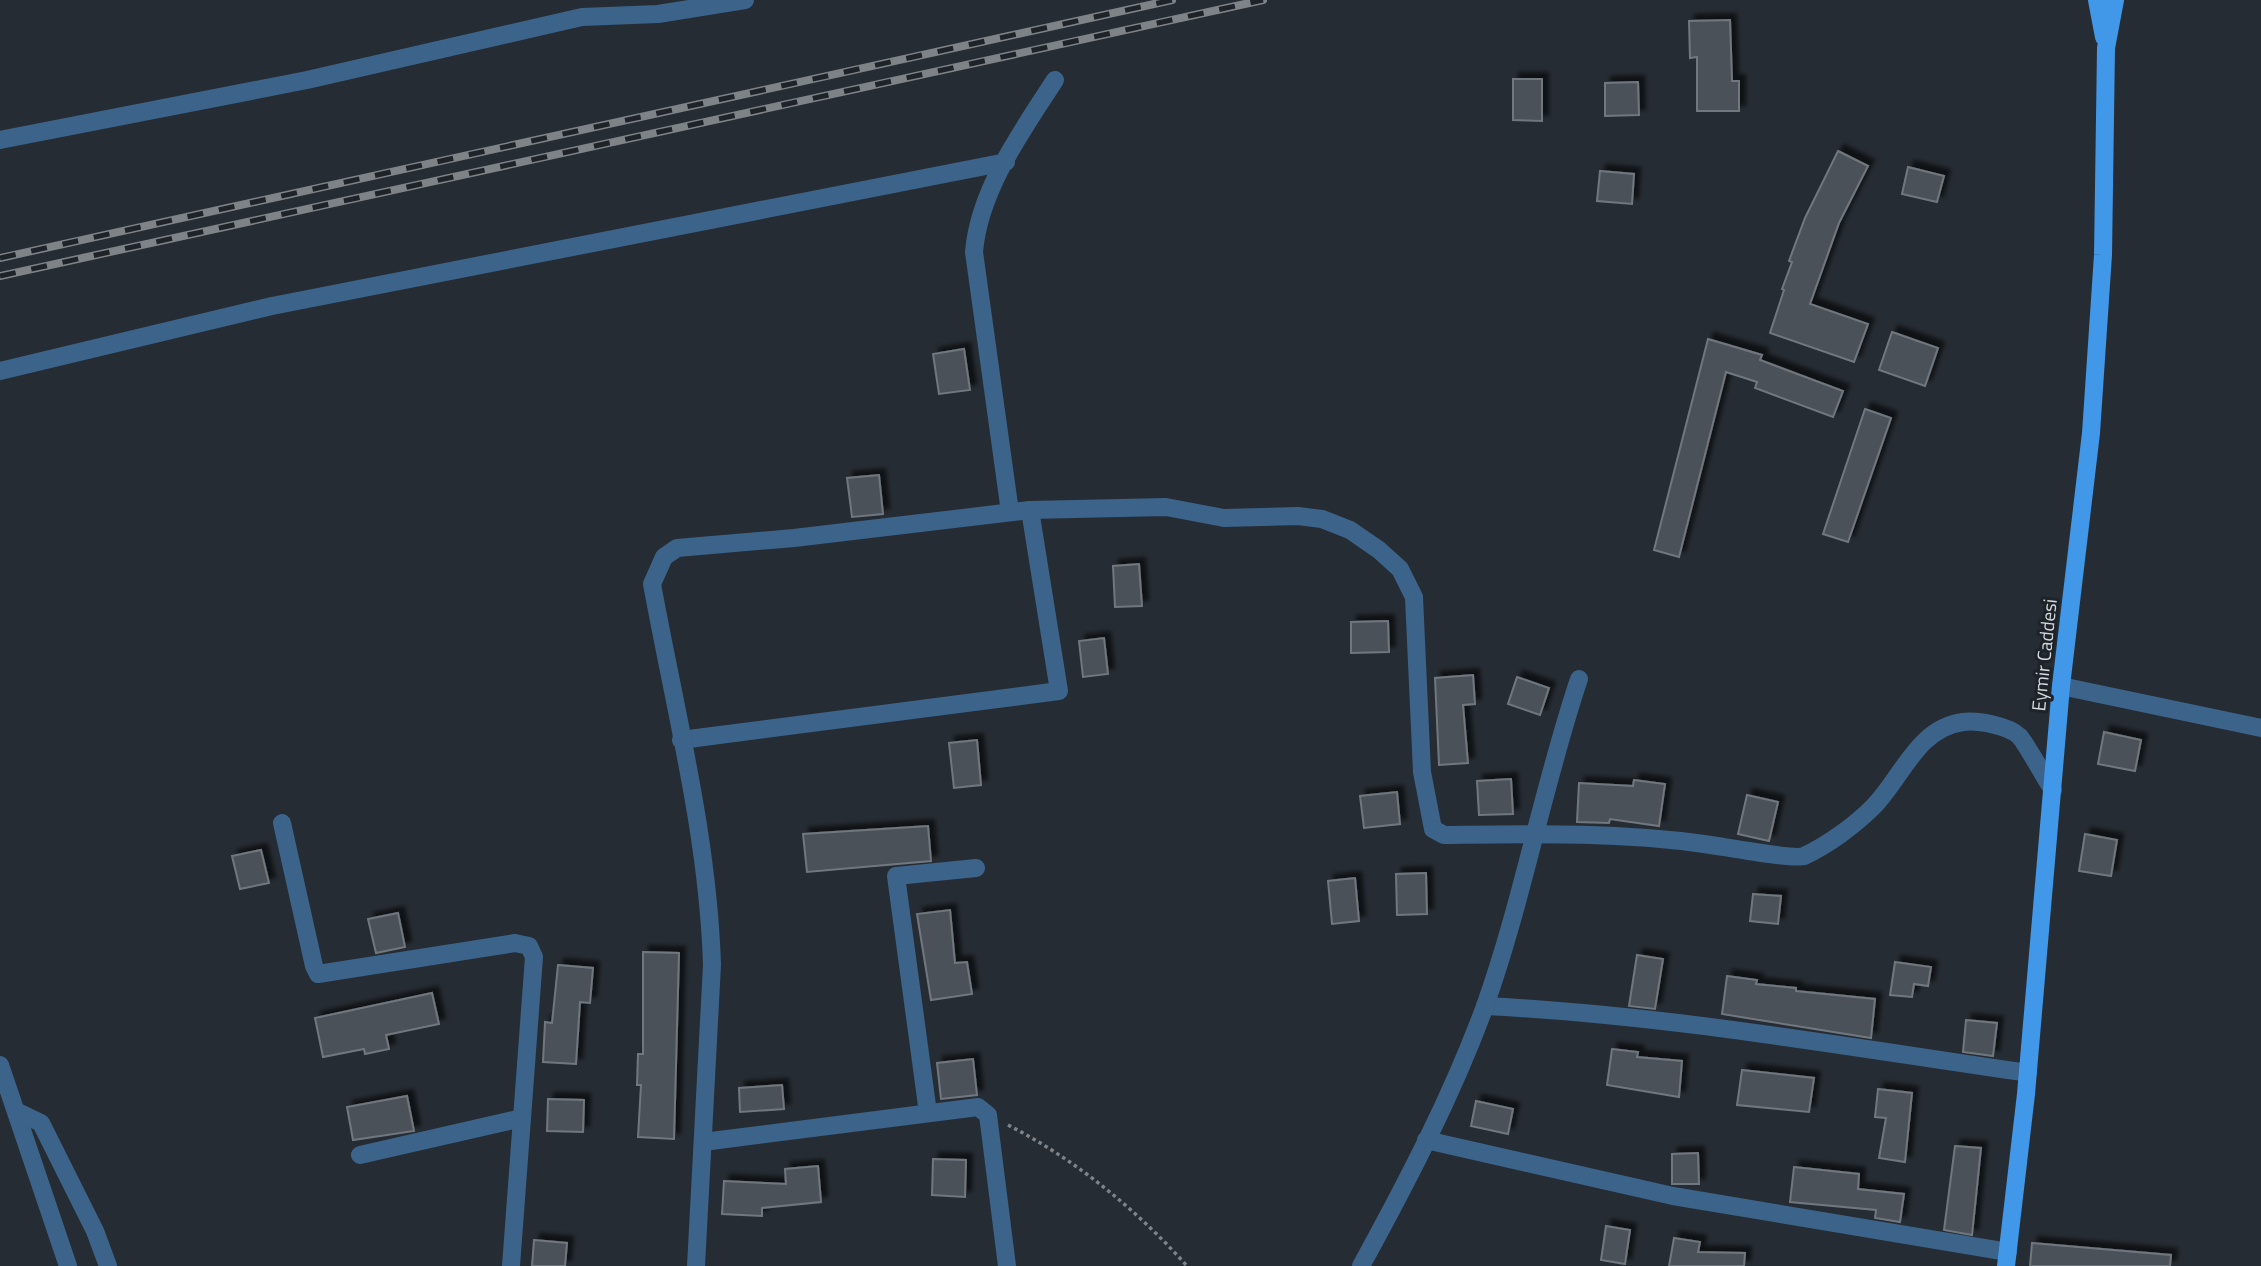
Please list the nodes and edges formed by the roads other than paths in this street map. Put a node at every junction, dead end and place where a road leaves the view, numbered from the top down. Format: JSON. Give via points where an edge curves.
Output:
{"nodes":[{"id":1,"x":745,"y":0,"type":"edge"},
{"id":2,"x":2097,"y":0,"type":"edge"},
{"id":3,"x":2115,"y":0,"type":"edge"},
{"id":4,"x":2106,"y":48,"type":"junction"},
{"id":5,"x":1055,"y":80,"type":"dead end"},
{"id":6,"x":0,"y":140,"type":"edge"},
{"id":7,"x":1006,"y":162,"type":"junction"},
{"id":8,"x":0,"y":371,"type":"edge"},
{"id":9,"x":1030,"y":510,"type":"junction"},
{"id":10,"x":1010,"y":512,"type":"junction"},
{"id":11,"x":1579,"y":679,"type":"dead end"},
{"id":12,"x":2060,"y":686,"type":"junction"},
{"id":13,"x":2261,"y":728,"type":"edge"},
{"id":14,"x":681,"y":740,"type":"junction"},
{"id":15,"x":2053,"y":790,"type":"junction"},
{"id":16,"x":282,"y":823,"type":"dead end"},
{"id":17,"x":1536,"y":834,"type":"junction"},
{"id":18,"x":976,"y":869,"type":"dead end"},
{"id":19,"x":1485,"y":1006,"type":"junction"},
{"id":20,"x":0,"y":1065,"type":"edge"},
{"id":21,"x":2028,"y":1073,"type":"junction"},
{"id":22,"x":16,"y":1111,"type":"junction"},
{"id":23,"x":928,"y":1113,"type":"junction"},
{"id":24,"x":522,"y":1118,"type":"junction"},
{"id":25,"x":1426,"y":1140,"type":"junction"},
{"id":26,"x":703,"y":1142,"type":"junction"},
{"id":27,"x":360,"y":1155,"type":"dead end"},
{"id":28,"x":2007,"y":1259,"type":"edge"},
{"id":29,"x":68,"y":1266,"type":"edge"},
{"id":30,"x":107,"y":1266,"type":"edge"},
{"id":31,"x":511,"y":1266,"type":"edge"},
{"id":32,"x":696,"y":1266,"type":"edge"},
{"id":33,"x":1007,"y":1266,"type":"edge"},
{"id":34,"x":1361,"y":1266,"type":"edge"}],
"edges":[{"from":1,"to":6,"type":"street","via":[[658,14],[582,17],[307,80]]},
{"from":2,"to":4,"type":"main road","name":"Eymir Caddesi"},
{"from":3,"to":4,"type":"main road","name":"Eymir Caddesi"},
{"from":4,"to":12,"type":"main road","name":"Eymir Caddesi","via":[[2103,255],[2091,433]]},
{"from":5,"to":7,"type":"street"},
{"from":7,"to":8,"type":"street","via":[[272,306]]},
{"from":7,"to":10,"type":"street","via":[[976,226],[974,252]]},
{"from":9,"to":10,"type":"street"},
{"from":9,"to":14,"type":"street","via":[[1059,691]]},
{"from":9,"to":17,"type":"street","via":[[1166,508],[1224,518],[1298,516],[1350,530],[1400,569],[1414,597],[1422,772],[1433,830],[1444,835]]},
{"from":10,"to":14,"type":"street","via":[[693,545],[671,552],[655,571],[652,584]]},
{"from":11,"to":17,"type":"street","via":[[1555,750]]},
{"from":12,"to":13,"type":"street"},
{"from":12,"to":15,"type":"main road","name":"Eymir Caddesi"},
{"from":14,"to":26,"type":"street","via":[[711,928]]},
{"from":15,"to":17,"type":"street","via":[[2020,736],[1997,726],[1963,722],[1934,733],[1914,751],[1872,808],[1801,857],[1658,838]]},
{"from":15,"to":21,"type":"main road","name":"Eymir Caddesi"},
{"from":16,"to":24,"type":"street","via":[[318,974],[515,943],[529,946],[534,957]]},
{"from":17,"to":19,"type":"street"},
{"from":18,"to":23,"type":"street","via":[[896,876]]},
{"from":19,"to":21,"type":"street","via":[[1702,1025]]},
{"from":19,"to":25,"type":"street"},
{"from":20,"to":22,"type":"street"},
{"from":21,"to":28,"type":"main road","name":"Eymir Caddesi"},
{"from":22,"to":29,"type":"street"},
{"from":22,"to":30,"type":"street","via":[[41,1123],[95,1231]]},
{"from":23,"to":26,"type":"street"},
{"from":23,"to":33,"type":"street","via":[[978,1107],[988,1115]]},
{"from":24,"to":27,"type":"street"},
{"from":24,"to":31,"type":"street"},
{"from":25,"to":28,"type":"street","via":[[1673,1196]]},
{"from":25,"to":34,"type":"street"},
{"from":26,"to":32,"type":"street"}]}
